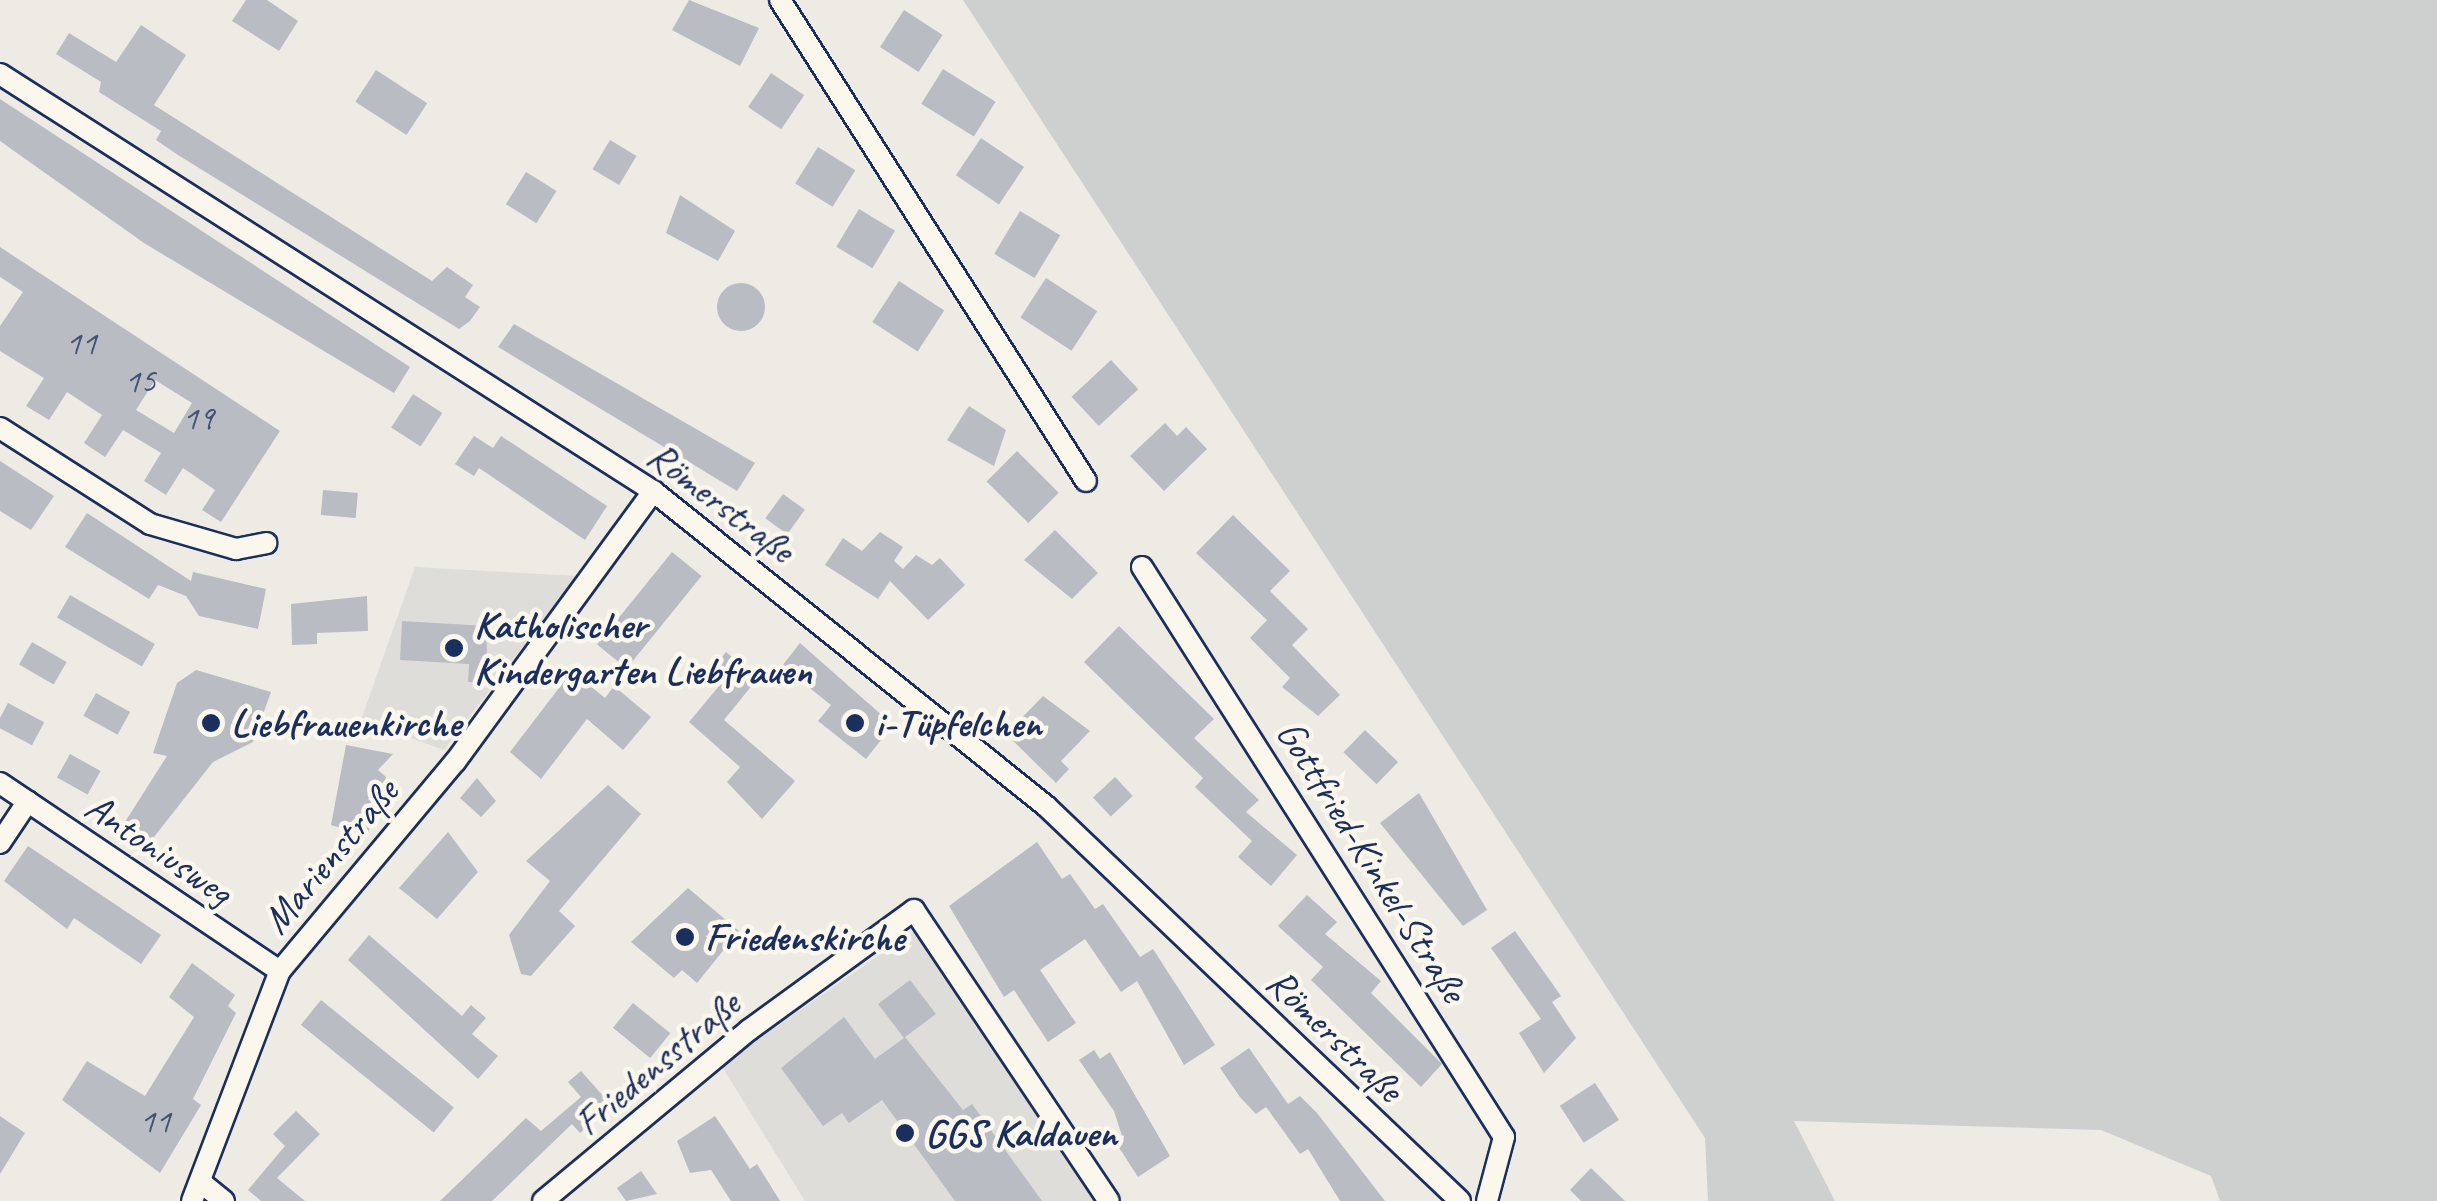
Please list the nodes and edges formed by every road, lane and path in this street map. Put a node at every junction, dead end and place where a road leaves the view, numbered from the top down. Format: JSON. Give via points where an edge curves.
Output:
{"nodes":[{"id":1,"x":780,"y":0,"type":"edge"},
{"id":2,"x":0,"y":74,"type":"edge"},
{"id":3,"x":0,"y":428,"type":"edge"},
{"id":4,"x":1086,"y":481,"type":"dead end"},
{"id":5,"x":652,"y":491,"type":"junction"},
{"id":6,"x":266,"y":543,"type":"dead end"},
{"id":7,"x":1142,"y":566,"type":"dead end"},
{"id":8,"x":0,"y":783,"type":"edge"},
{"id":9,"x":28,"y":802,"type":"junction"},
{"id":10,"x":0,"y":843,"type":"edge"},
{"id":11,"x":280,"y":971,"type":"junction"},
{"id":12,"x":198,"y":1192,"type":"edge"},
{"id":13,"x":224,"y":1201,"type":"edge"},
{"id":14,"x":543,"y":1201,"type":"edge"},
{"id":15,"x":1108,"y":1201,"type":"edge"},
{"id":16,"x":1460,"y":1201,"type":"edge"},
{"id":17,"x":1487,"y":1201,"type":"edge"}],
"edges":[{"from":1,"to":4,"type":"street"},
{"from":2,"to":5,"type":"street","name":"Römerstraße"},
{"from":3,"to":6,"type":"street","via":[[150,524],[236,549]]},
{"from":5,"to":11,"type":"street","name":"Marienstraße","via":[[456,762]]},
{"from":5,"to":16,"type":"street","name":"Römerstraße","via":[[1046,806]]},
{"from":7,"to":17,"type":"street","name":"Gottfried-Kinkel-Straße","via":[[1504,1137]]},
{"from":8,"to":9,"type":"street","name":"Antoniusweg"},
{"from":9,"to":10,"type":"street"},
{"from":9,"to":11,"type":"street","name":"Antoniusweg"},
{"from":11,"to":12,"type":"street","name":"Marienstraße"},
{"from":12,"to":13,"type":"street"},
{"from":14,"to":15,"type":"street","name":"Friedensstraße","via":[[749,1030],[914,910]]}]}
